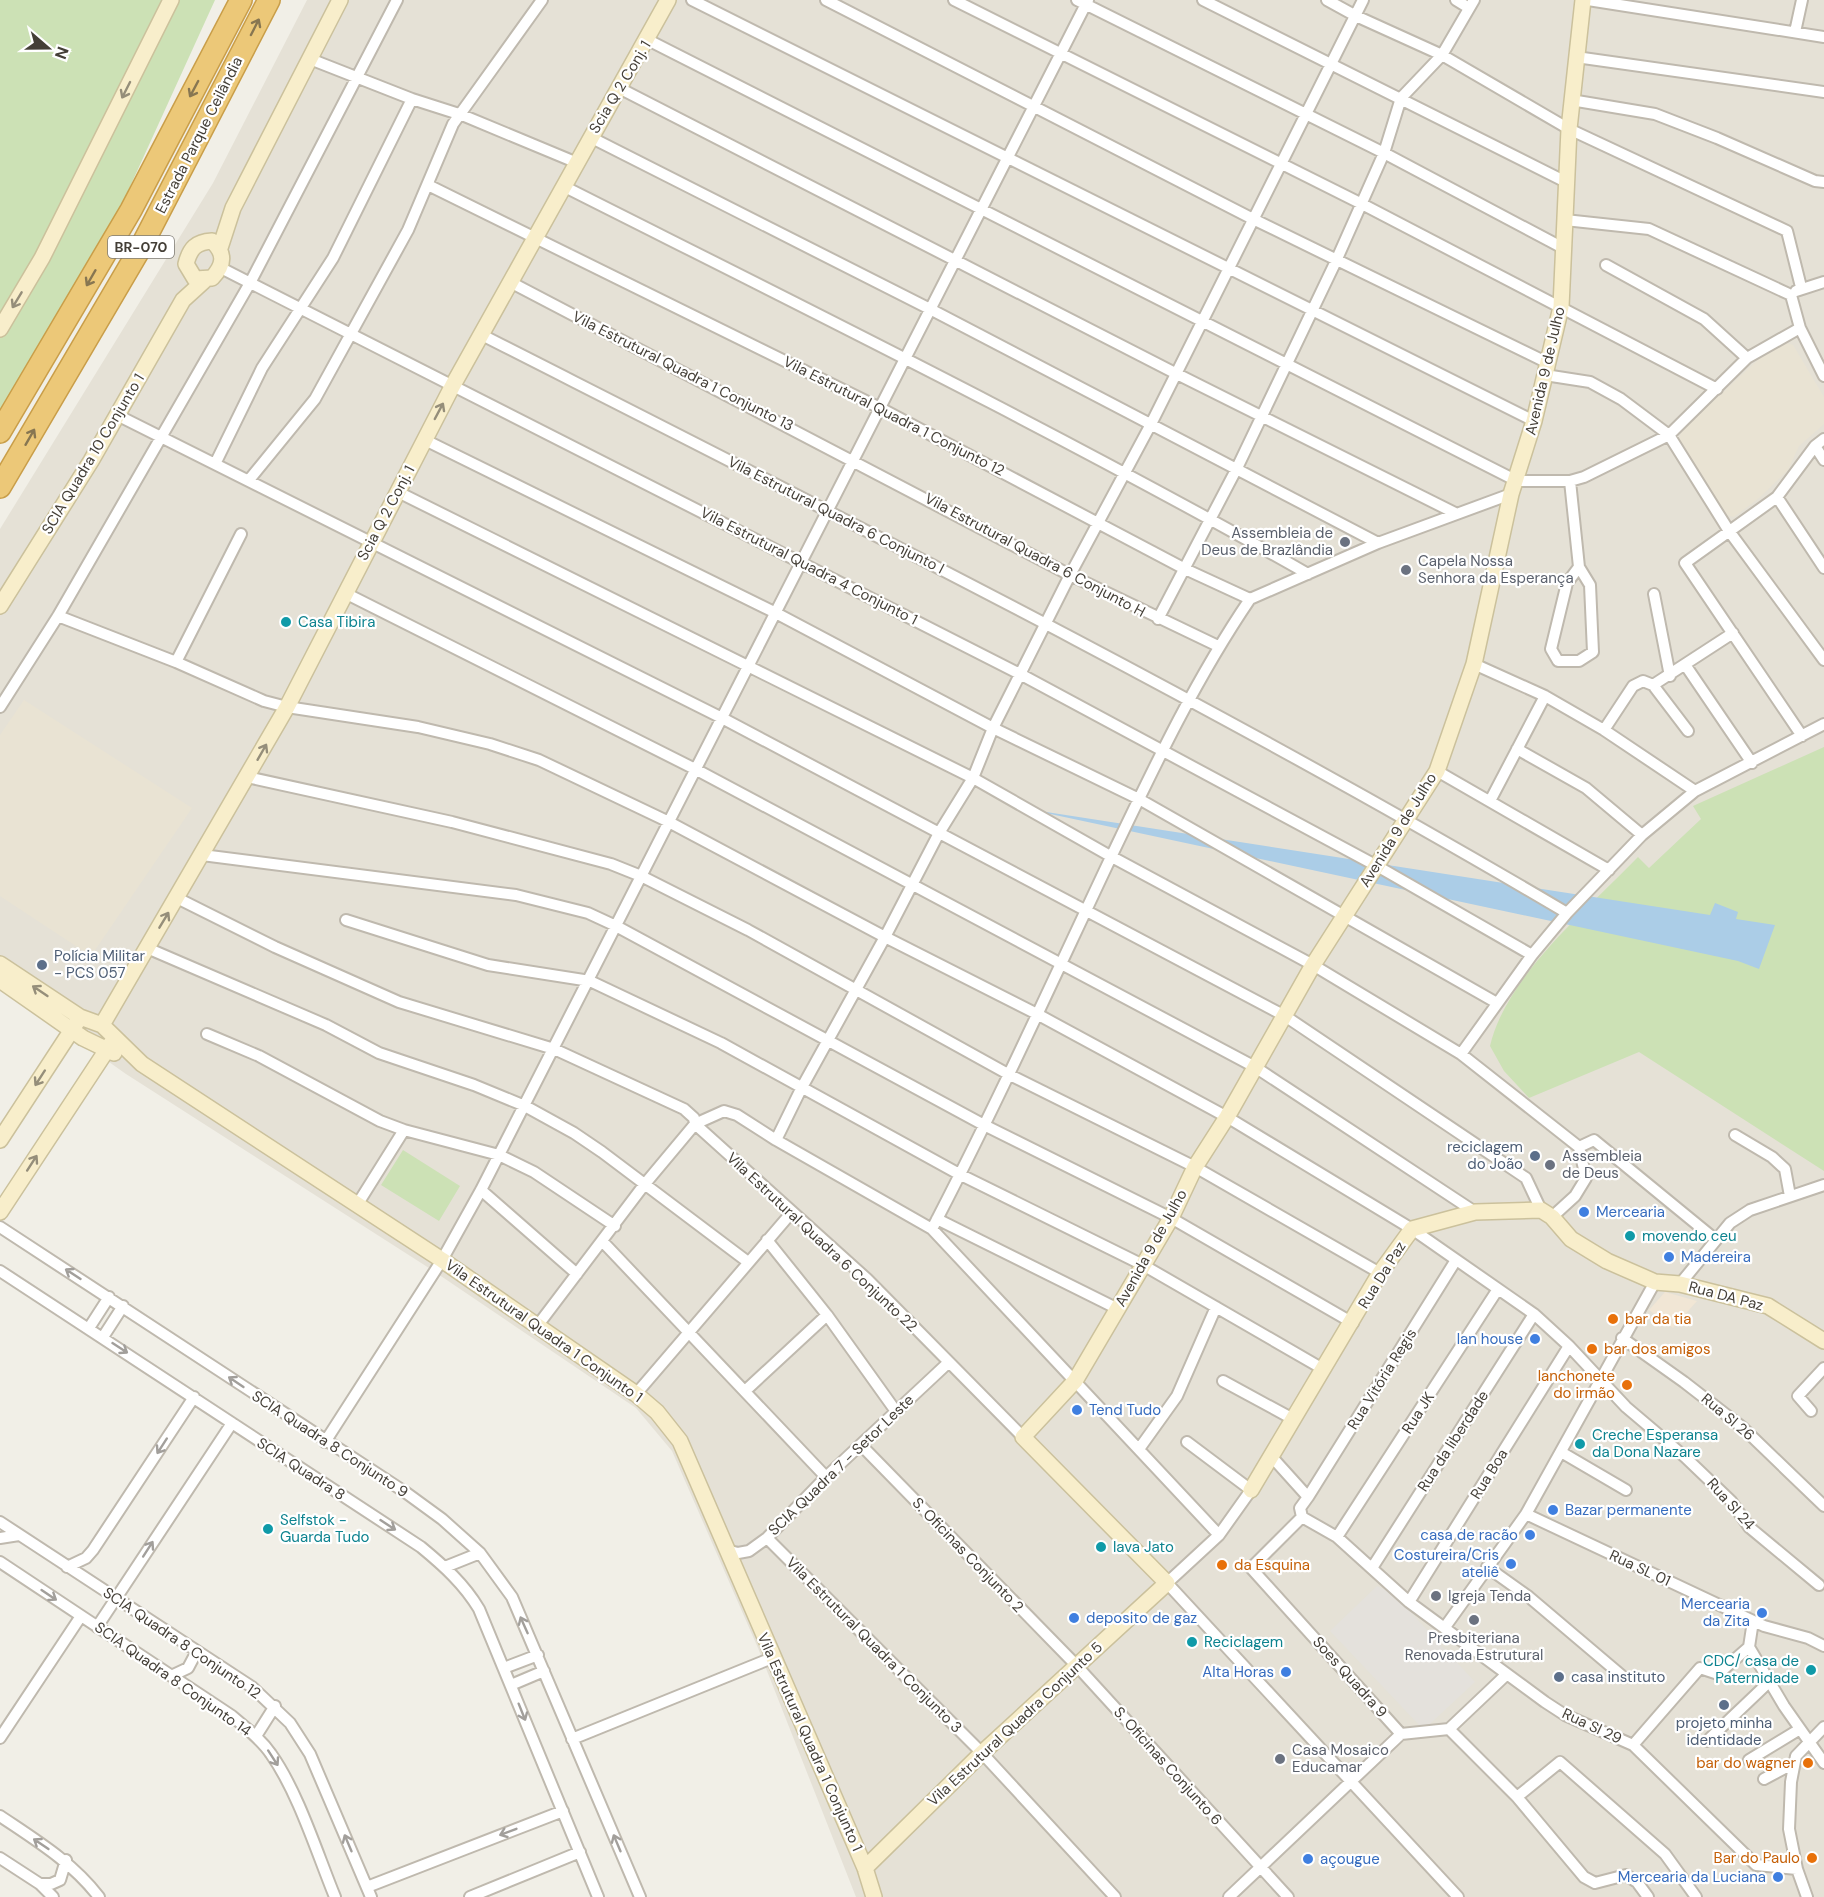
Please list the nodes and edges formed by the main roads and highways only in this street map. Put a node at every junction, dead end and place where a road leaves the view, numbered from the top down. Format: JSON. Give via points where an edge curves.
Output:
{"nodes":[{"id":1,"x":241,"y":0,"type":"edge"},
{"id":2,"x":269,"y":0,"type":"edge"},
{"id":3,"x":0,"y":432,"type":"edge"},
{"id":4,"x":0,"y":488,"type":"edge"}],
"edges":[{"from":1,"to":3,"type":"highway","name":"Estrada Parque Ceilândia","number":"BR-070","one_way":true,"via":[[131,210]]},
{"from":4,"to":2,"type":"highway","name":"Estrada Parque Ceilândia","number":"BR-070","one_way":true,"via":[[141,247]]}]}
